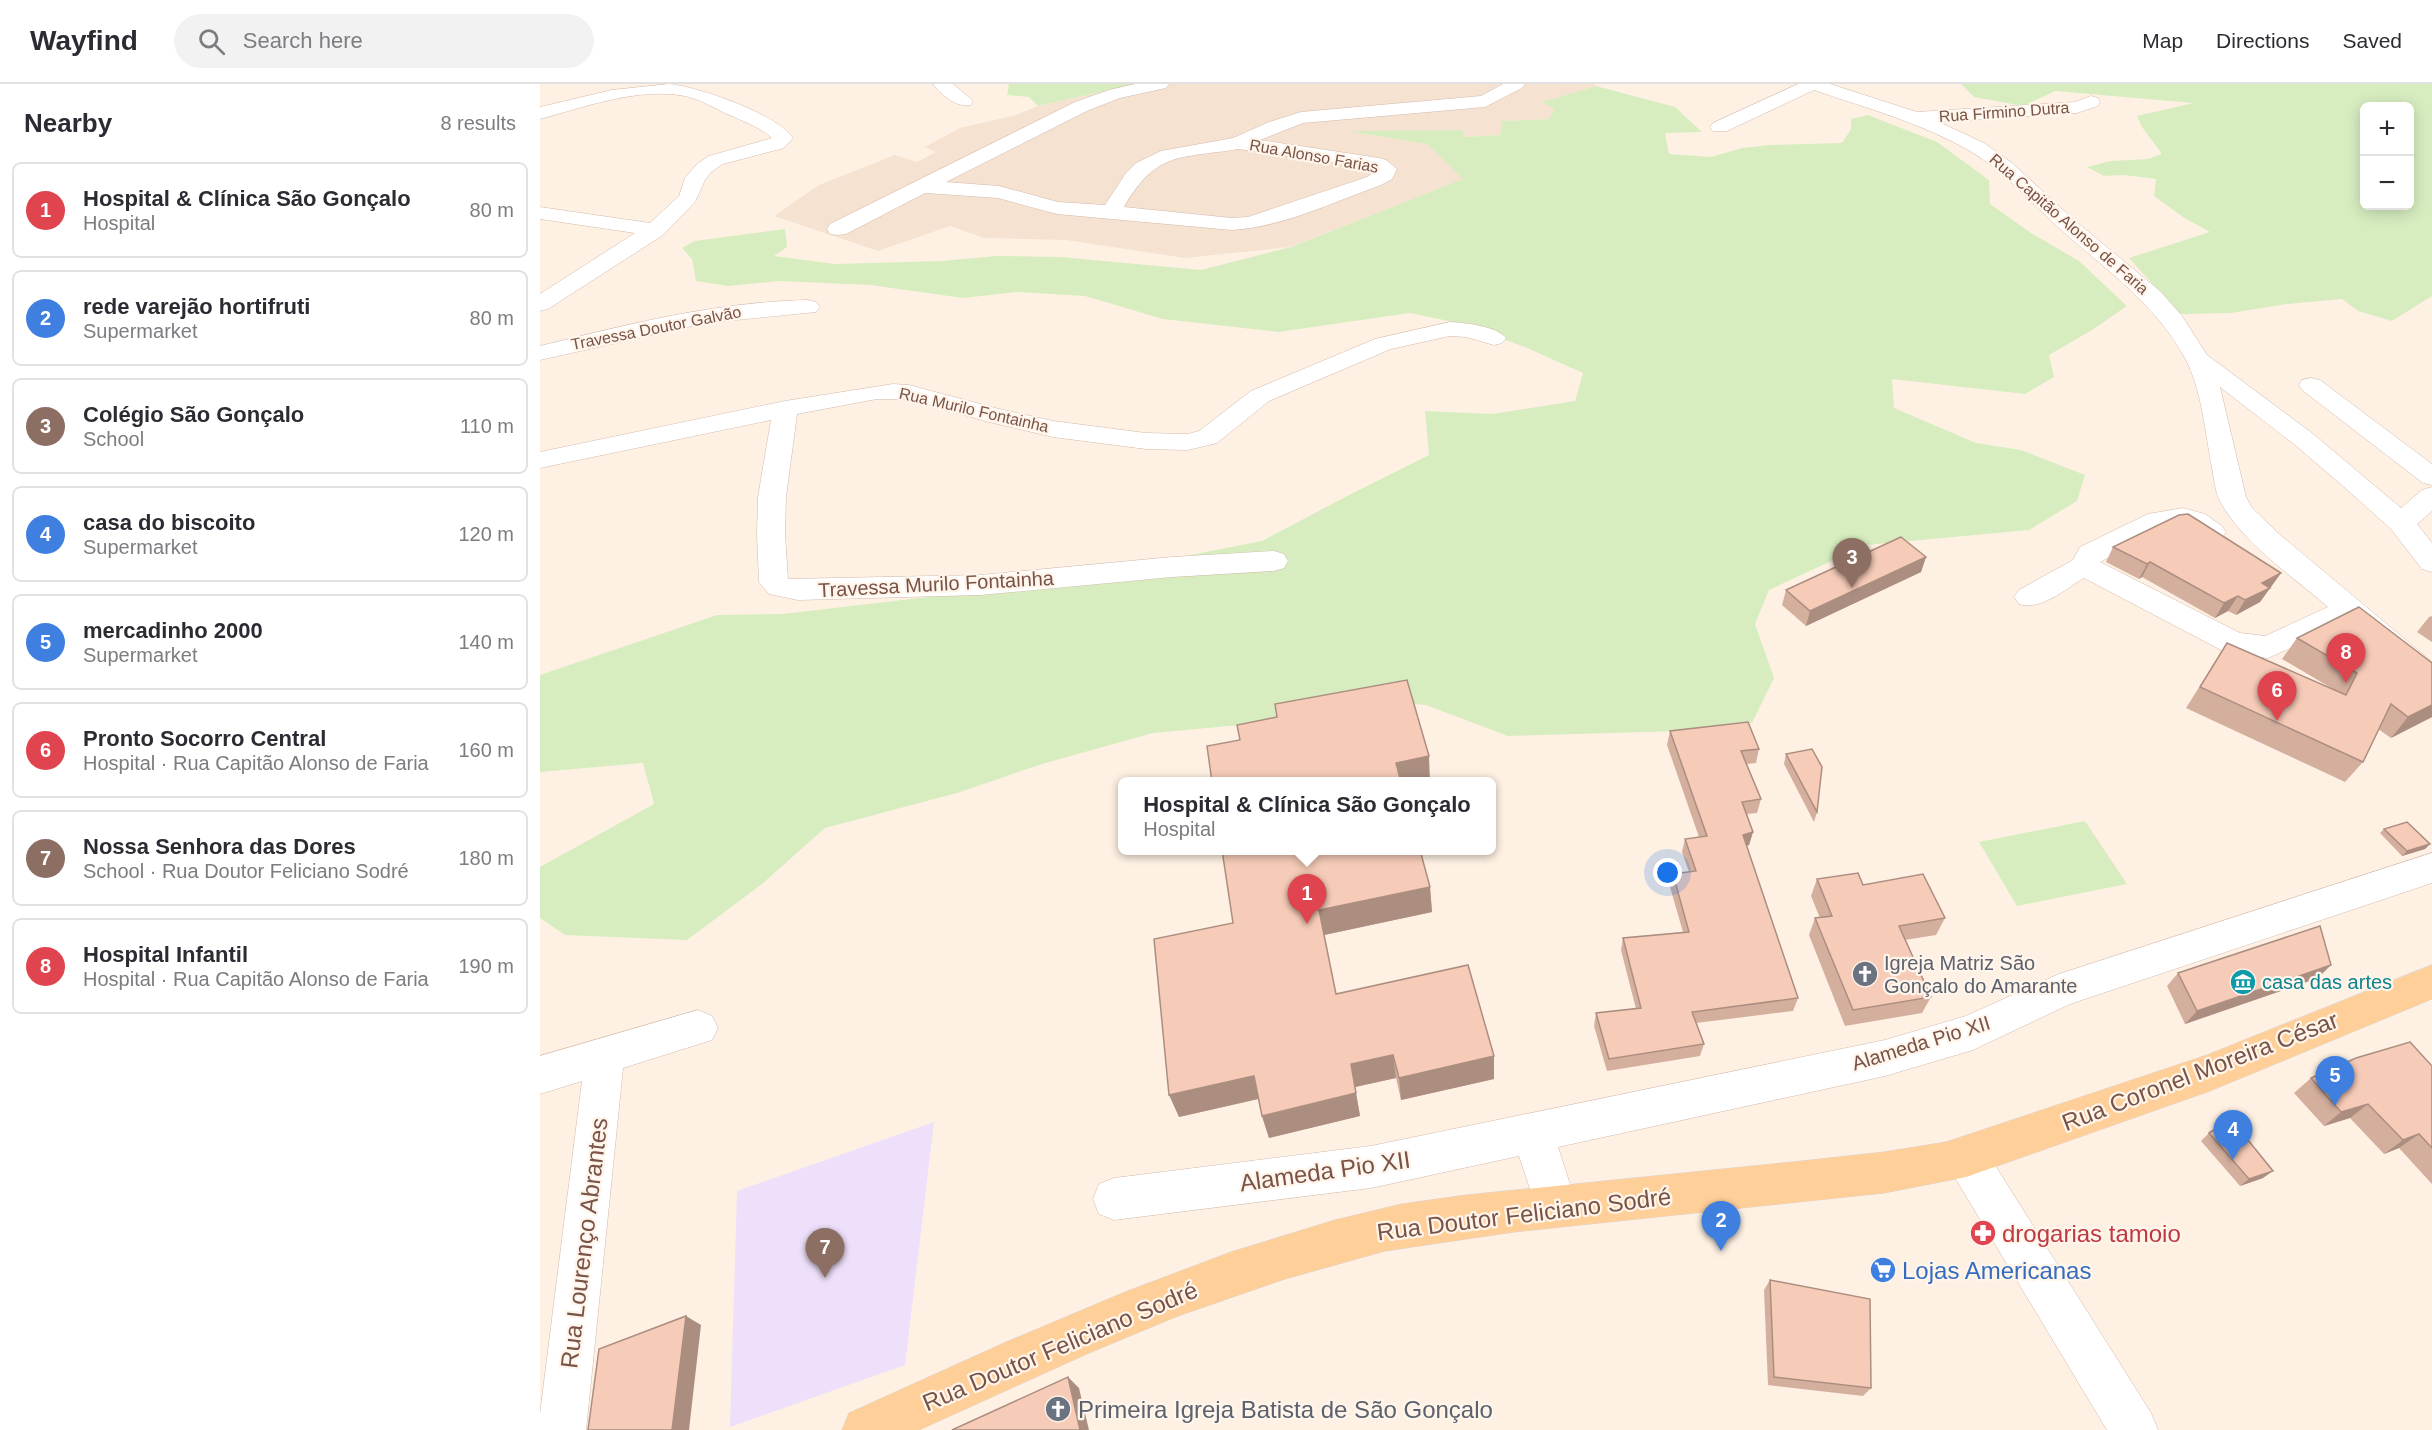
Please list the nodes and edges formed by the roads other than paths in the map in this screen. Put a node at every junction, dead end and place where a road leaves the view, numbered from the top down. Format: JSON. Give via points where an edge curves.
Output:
{"nodes":[{"id":1,"x":942,"y":84,"type":"edge"},
{"id":2,"x":1160,"y":84,"type":"edge"},
{"id":3,"x":1515,"y":84,"type":"edge"},
{"id":4,"x":1812,"y":84,"type":"edge"},
{"id":5,"x":964,"y":101,"type":"dead end"},
{"id":6,"x":2091,"y":102,"type":"dead end"},
{"id":7,"x":540,"y":113,"type":"edge"},
{"id":8,"x":1916,"y":118,"type":"junction"},
{"id":9,"x":1720,"y":127,"type":"dead end"},
{"id":10,"x":1238,"y":143,"type":"junction"},
{"id":11,"x":922,"y":187,"type":"junction"},
{"id":12,"x":1111,"y":212,"type":"junction"},
{"id":13,"x":540,"y":213,"type":"edge"},
{"id":14,"x":838,"y":229,"type":"dead end"},
{"id":15,"x":655,"y":230,"type":"junction"},
{"id":16,"x":546,"y":295,"type":"edge"},
{"id":17,"x":808,"y":307,"type":"dead end"},
{"id":18,"x":1494,"y":338,"type":"dead end"},
{"id":19,"x":540,"y":352,"type":"edge"},
{"id":20,"x":2198,"y":360,"type":"junction"},
{"id":21,"x":2311,"y":385,"type":"dead end"},
{"id":22,"x":785,"y":409,"type":"junction"},
{"id":23,"x":540,"y":460,"type":"edge"},
{"id":24,"x":2432,"y":477,"type":"edge"},
{"id":25,"x":2432,"y":496,"type":"edge"},
{"id":26,"x":2401,"y":523,"type":"junction"},
{"id":27,"x":1274,"y":561,"type":"dead end"},
{"id":28,"x":2432,"y":562,"type":"edge"},
{"id":29,"x":2084,"y":566,"type":"junction"},
{"id":30,"x":2029,"y":597,"type":"dead end"},
{"id":31,"x":2343,"y":612,"type":"junction"},
{"id":32,"x":2432,"y":679,"type":"edge"},
{"id":33,"x":2432,"y":868,"type":"edge"},
{"id":34,"x":2432,"y":982,"type":"edge"},
{"id":35,"x":698,"y":1028,"type":"dead end"},
{"id":36,"x":605,"y":1055,"type":"junction"},
{"id":37,"x":540,"y":1075,"type":"edge"},
{"id":38,"x":1534,"y":1134,"type":"junction"},
{"id":39,"x":1966,"y":1157,"type":"junction"},
{"id":40,"x":1114,"y":1199,"type":"dead end"},
{"id":41,"x":1556,"y":1206,"type":"junction"},
{"id":42,"x":562,"y":1430,"type":"edge"},
{"id":43,"x":866,"y":1430,"type":"edge"},
{"id":44,"x":2134,"y":1430,"type":"edge"}],
"edges":[{"from":1,"to":5,"type":"street"},
{"from":2,"to":11,"type":"street","via":[[1082,106]]},
{"from":3,"to":10,"type":"street","name":"Rua Alonso Farias","via":[[1485,100],[1301,118]]},
{"from":4,"to":8,"type":"street","name":"Rua Capitão Alonso de Faria"},
{"from":4,"to":9,"type":"street"},
{"from":6,"to":8,"type":"street","name":"Rua Firmino Dutra","via":[[2077,107]]},
{"from":7,"to":15,"type":"street","via":[[637,93],[683,91],[756,120],[783,138],[777,144],[716,160],[704,168],[694,178],[688,198]]},
{"from":8,"to":20,"type":"street","name":"Rua Capitão Alonso de Faria","via":[[1977,147],[2005,167],[2152,296],[2174,321]]},
{"from":10,"to":12,"type":"street","via":[[1166,155],[1149,162],[1134,176]]},
{"from":10,"to":12,"type":"street","name":"Rua Alonso Farias","via":[[1358,160],[1387,169],[1385,176],[1374,181],[1248,223]]},
{"from":11,"to":12,"type":"street","via":[[993,191],[1057,208]]},
{"from":11,"to":14,"type":"street"},
{"from":13,"to":15,"type":"street"},
{"from":15,"to":16,"type":"street"},
{"from":17,"to":19,"type":"street","name":"Travessa Doutor Galvão","via":[[775,306],[722,313]]},
{"from":18,"to":22,"type":"street","name":"Rua Murilo Fontainha","via":[[1468,330],[1450,330],[1383,344],[1260,396],[1208,436],[1188,442],[1053,429],[909,392],[877,392]]},
{"from":20,"to":26,"type":"street","name":"Rua Capitão Alonso de Faria","via":[[2303,436]]},
{"from":20,"to":31,"type":"street","name":"Rua Capitão Alonso de Faria","via":[[2208,387],[2232,497],[2242,514]]},
{"from":21,"to":24,"type":"street"},
{"from":22,"to":23,"type":"street","name":"Rua Murilo Fontainha"},
{"from":22,"to":27,"type":"street","name":"Travessa Murilo Fontainha","via":[[772,497],[774,582],[779,587],[798,590],[980,585]]},
{"from":25,"to":26,"type":"street"},
{"from":26,"to":28,"type":"street","name":"Rua Capitão Alonso de Faria"},
{"from":29,"to":30,"type":"street"},
{"from":29,"to":31,"type":"street","via":[[2234,643],[2268,647]]},
{"from":29,"to":31,"type":"street","via":[[2090,554],[2158,520],[2183,517],[2194,520]]},
{"from":31,"to":32,"type":"street","name":"Rua Capitão Alonso de Faria"},
{"from":33,"to":38,"type":"street","name":"Alameda Pio XII","via":[[2059,991],[1973,1032],[1885,1058]]},
{"from":34,"to":39,"type":"main road","name":"Rua Coronel Moreira César","via":[[2210,1072]]},
{"from":35,"to":36,"type":"street"},
{"from":36,"to":37,"type":"street"},
{"from":36,"to":42,"type":"street","name":"Rua Lourenço Abrantes"},
{"from":38,"to":40,"type":"street","name":"Alameda Pio XII","via":[[1371,1167]]},
{"from":38,"to":41,"type":"street"},
{"from":39,"to":41,"type":"main road","name":"Rua Doutor Feliciano Sodré","via":[[1918,1168]]},
{"from":39,"to":44,"type":"street"},
{"from":41,"to":43,"type":"main road","name":"Rua Doutor Feliciano Sodré","via":[[1417,1223],[1356,1236],[1245,1270],[1133,1310]]}]}
